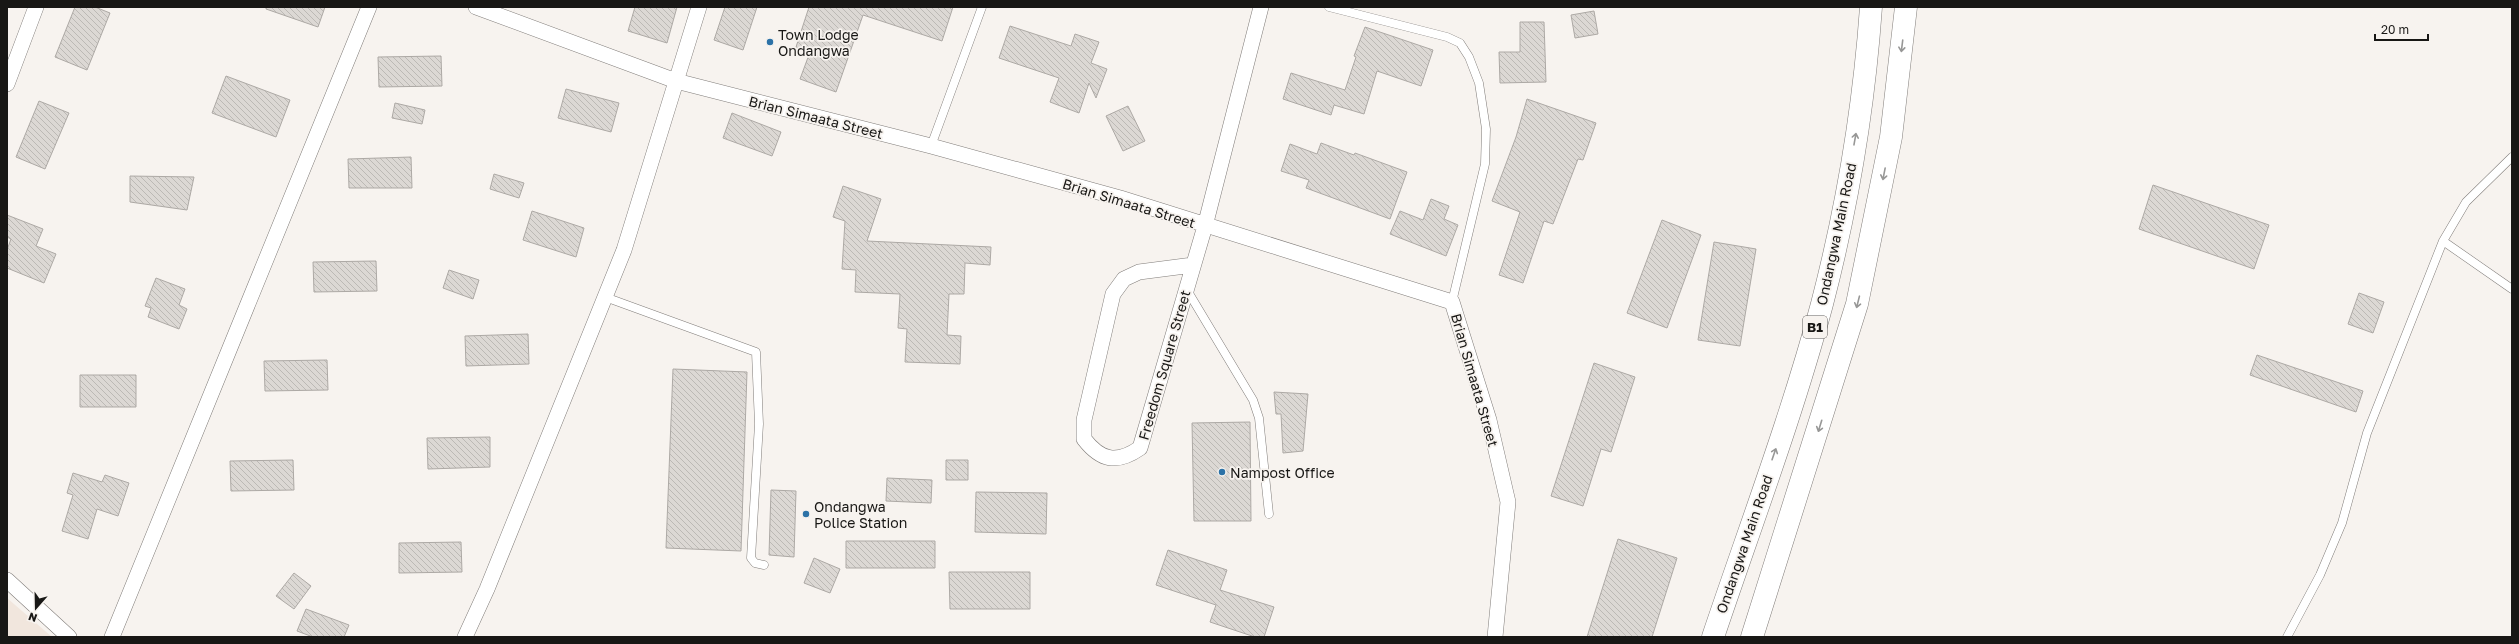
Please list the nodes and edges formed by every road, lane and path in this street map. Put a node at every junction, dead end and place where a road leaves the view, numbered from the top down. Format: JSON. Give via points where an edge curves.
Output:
{"nodes":[{"id":1,"x":36,"y":7,"type":"edge"},
{"id":2,"x":369,"y":7,"type":"edge"},
{"id":3,"x":476,"y":7,"type":"edge"},
{"id":4,"x":699,"y":7,"type":"edge"},
{"id":5,"x":982,"y":7,"type":"edge"},
{"id":6,"x":1261,"y":7,"type":"edge"},
{"id":7,"x":1329,"y":7,"type":"edge"},
{"id":8,"x":1871,"y":7,"type":"edge"},
{"id":9,"x":1906,"y":7,"type":"edge"},
{"id":10,"x":676,"y":81,"type":"junction"},
{"id":11,"x":7,"y":84,"type":"edge"},
{"id":12,"x":931,"y":146,"type":"junction"},
{"id":13,"x":2512,"y":157,"type":"edge"},
{"id":14,"x":1205,"y":226,"type":"junction"},
{"id":15,"x":2443,"y":241,"type":"junction"},
{"id":16,"x":1193,"y":265,"type":"junction"},
{"id":17,"x":1187,"y":289,"type":"junction"},
{"id":18,"x":2512,"y":289,"type":"edge"},
{"id":19,"x":605,"y":298,"type":"junction"},
{"id":20,"x":1452,"y":302,"type":"junction"},
{"id":21,"x":1269,"y":514,"type":"dead end"},
{"id":22,"x":764,"y":565,"type":"dead end"},
{"id":23,"x":7,"y":580,"type":"edge"},
{"id":24,"x":69,"y":637,"type":"edge"},
{"id":25,"x":112,"y":637,"type":"edge"},
{"id":26,"x":465,"y":637,"type":"edge"},
{"id":27,"x":1495,"y":637,"type":"edge"},
{"id":28,"x":1713,"y":637,"type":"edge"},
{"id":29,"x":1752,"y":637,"type":"edge"},
{"id":30,"x":2286,"y":637,"type":"edge"}],
"edges":[{"from":1,"to":11,"type":"street"},
{"from":2,"to":25,"type":"street"},
{"from":3,"to":10,"type":"street","name":"Brian Simaata Street"},
{"from":4,"to":10,"type":"street"},
{"from":5,"to":12,"type":"lane"},
{"from":6,"to":14,"type":"street","name":"Freedom Square Street"},
{"from":7,"to":20,"type":"lane","via":[[1447,36],[1460,43],[1469,57],[1479,83],[1486,129],[1485,164]]},
{"from":28,"to":8,"type":"main road","name":"Ondangwa Main Road","number":"B1","one_way":true,"via":[[1822,304],[1838,235],[1864,84]]},
{"from":9,"to":29,"type":"main road","number":"B1","one_way":true,"via":[[1891,137],[1857,304]]},
{"from":10,"to":12,"type":"street","name":"Brian Simaata Street"},
{"from":10,"to":19,"type":"street","via":[[624,250]]},
{"from":12,"to":14,"type":"street","name":"Brian Simaata Street","via":[[1120,198]]},
{"from":13,"to":15,"type":"lane","via":[[2466,202]]},
{"from":14,"to":16,"type":"street","name":"Freedom Square Street"},
{"from":14,"to":20,"type":"street","name":"Brian Simaata Street"},
{"from":15,"to":18,"type":"lane"},
{"from":15,"to":30,"type":"lane","via":[[2367,433],[2342,523],[2320,575]]},
{"from":16,"to":17,"type":"street","name":"Freedom Square Street"},
{"from":16,"to":17,"type":"street","name":"Freedom Square Street","via":[[1157,272],[1139,272],[1124,279],[1113,294],[1084,420],[1084,439],[1094,452],[1107,458],[1126,458],[1140,448]]},
{"from":17,"to":21,"type":"lane","via":[[1253,400],[1259,418]]},
{"from":19,"to":22,"type":"lane","via":[[756,352],[758,424],[752,558],[755,563]]},
{"from":19,"to":26,"type":"street"},
{"from":20,"to":27,"type":"street","name":"Brian Simaata Street","via":[[1489,420],[1508,502]]},
{"from":23,"to":24,"type":"street"}]}
